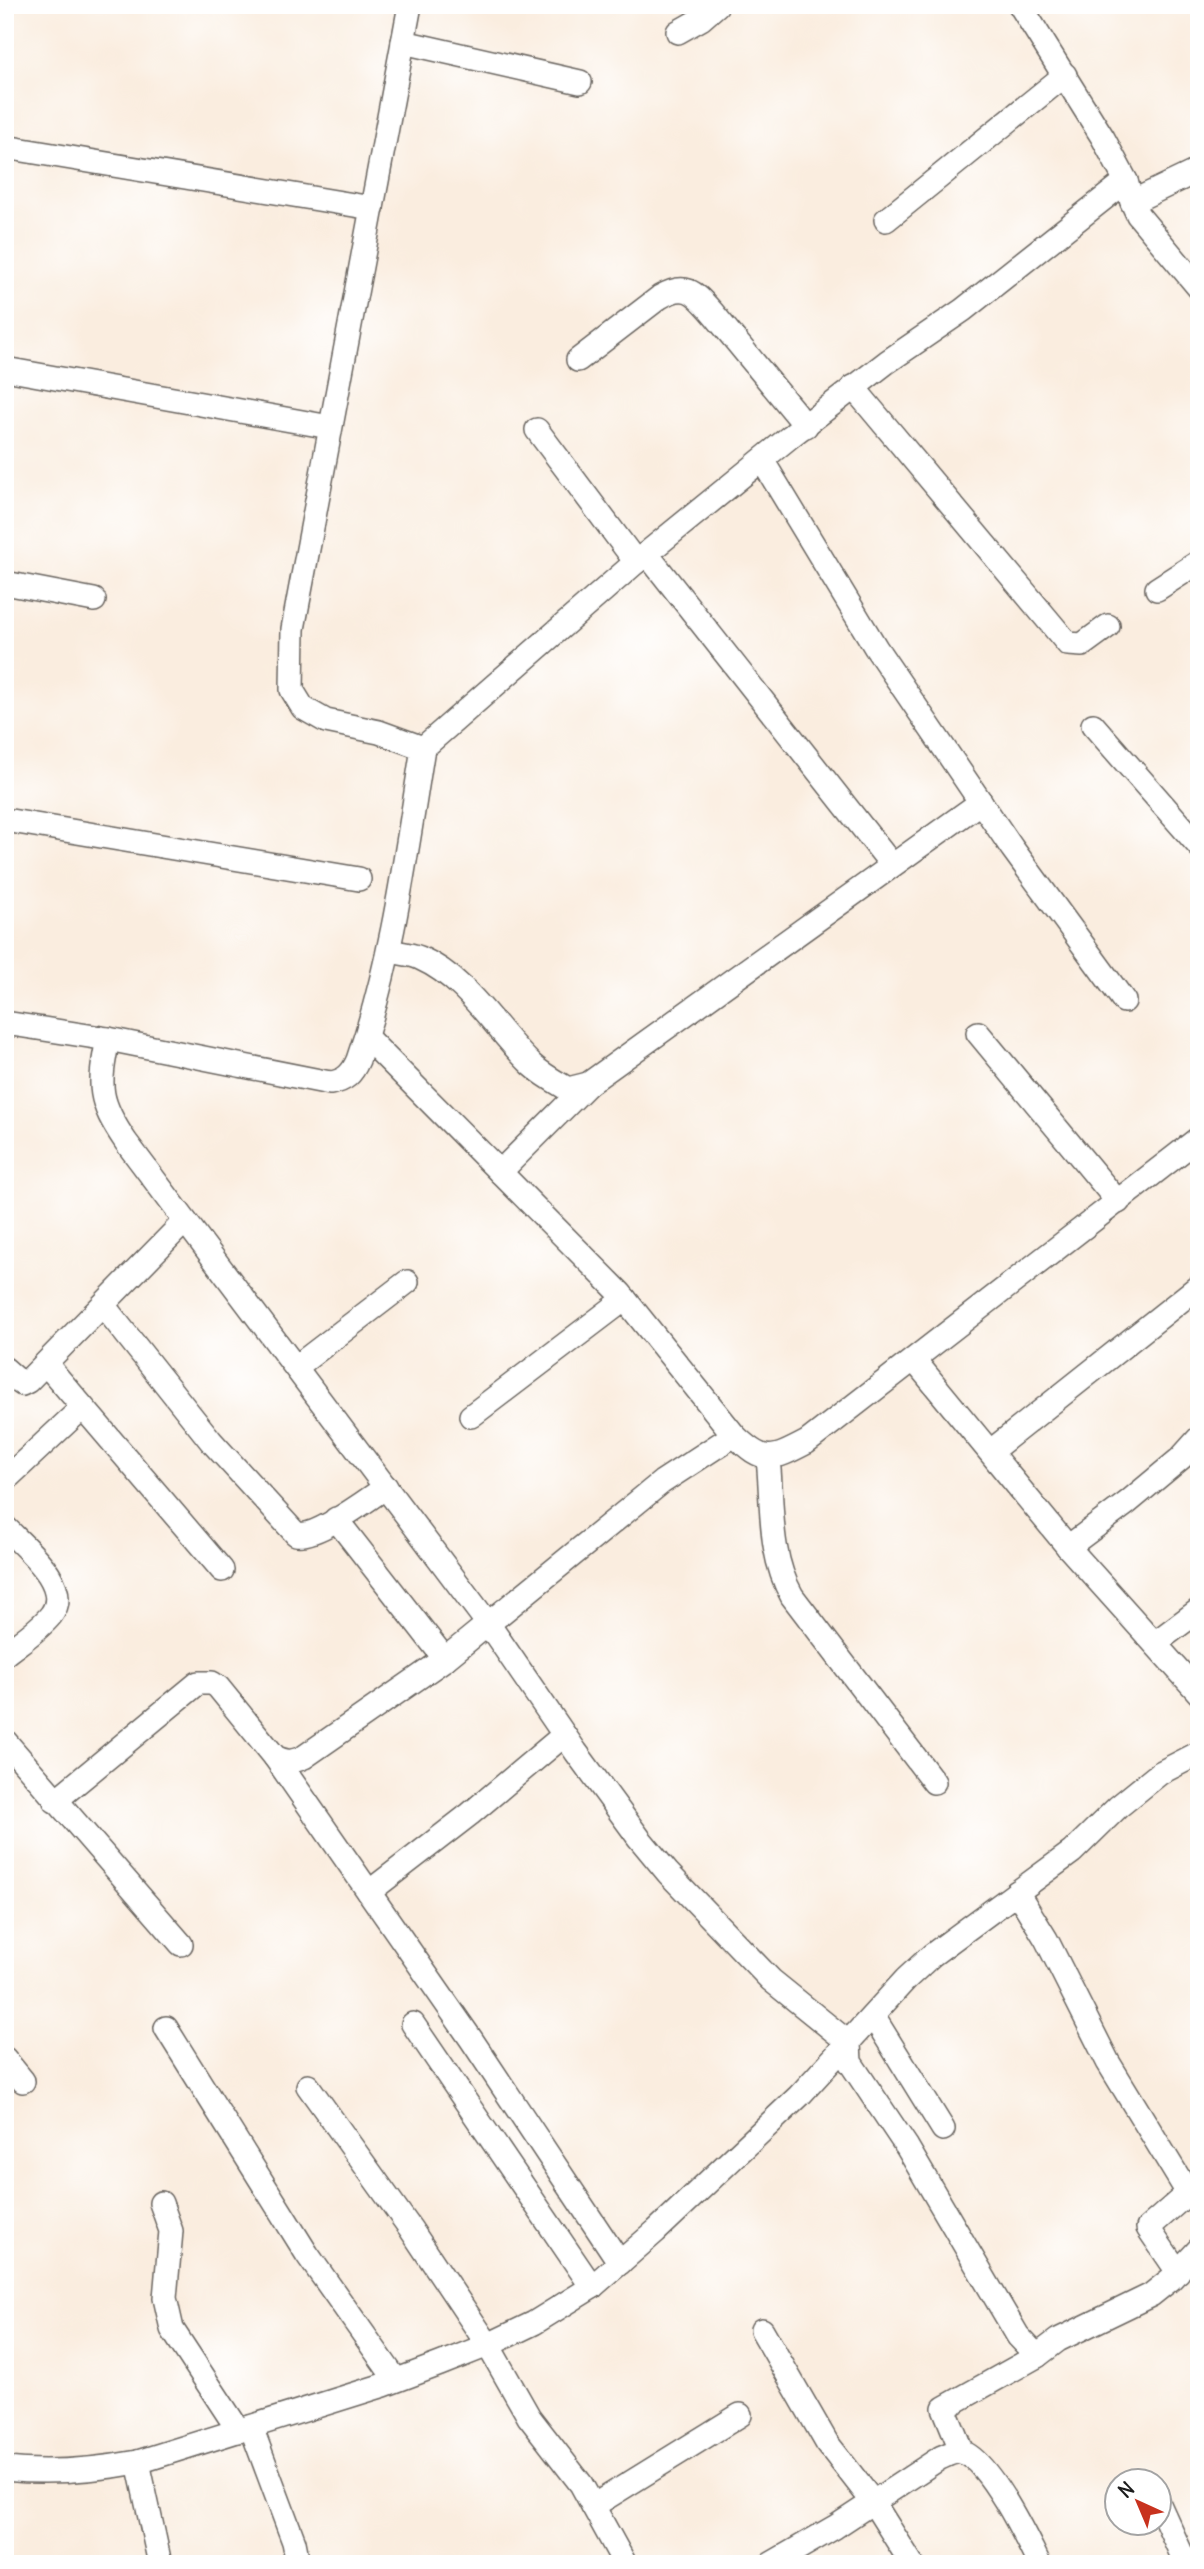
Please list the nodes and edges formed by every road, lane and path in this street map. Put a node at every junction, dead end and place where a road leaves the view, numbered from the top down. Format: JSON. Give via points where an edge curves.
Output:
{"nodes":[{"id":1,"x":410,"y":5,"type":"edge"},
{"id":2,"x":717,"y":5,"type":"edge"},
{"id":3,"x":1028,"y":8,"type":"edge"},
{"id":4,"x":678,"y":33,"type":"dead end"},
{"id":5,"x":403,"y":42,"type":"junction"},
{"id":6,"x":1065,"y":75,"type":"junction"},
{"id":7,"x":580,"y":82,"type":"dead end"},
{"id":8,"x":5,"y":147,"type":"edge"},
{"id":9,"x":1199,"y":170,"type":"edge"},
{"id":10,"x":1129,"y":192,"type":"junction"},
{"id":11,"x":372,"y":208,"type":"junction"},
{"id":12,"x":886,"y":220,"type":"dead end"},
{"id":13,"x":1199,"y":288,"type":"edge"},
{"id":14,"x":578,"y":360,"type":"dead end"},
{"id":15,"x":5,"y":369,"type":"edge"},
{"id":16,"x":853,"y":387,"type":"junction"},
{"id":17,"x":806,"y":426,"type":"junction"},
{"id":18,"x":330,"y":428,"type":"junction"},
{"id":19,"x":537,"y":430,"type":"dead end"},
{"id":20,"x":762,"y":460,"type":"junction"},
{"id":21,"x":641,"y":558,"type":"junction"},
{"id":22,"x":1199,"y":562,"type":"edge"},
{"id":23,"x":5,"y":583,"type":"edge"},
{"id":24,"x":1157,"y":589,"type":"dead end"},
{"id":25,"x":94,"y":600,"type":"dead end"},
{"id":26,"x":1108,"y":626,"type":"dead end"},
{"id":27,"x":1093,"y":724,"type":"dead end"},
{"id":28,"x":423,"y":748,"type":"junction"},
{"id":29,"x":981,"y":802,"type":"junction"},
{"id":30,"x":5,"y":820,"type":"edge"},
{"id":31,"x":1199,"y":846,"type":"edge"},
{"id":32,"x":892,"y":865,"type":"junction"},
{"id":33,"x":359,"y":879,"type":"dead end"},
{"id":34,"x":389,"y":951,"type":"junction"},
{"id":35,"x":1124,"y":1001,"type":"dead end"},
{"id":36,"x":5,"y":1023,"type":"edge"},
{"id":37,"x":978,"y":1033,"type":"dead end"},
{"id":38,"x":366,"y":1037,"type":"junction"},
{"id":39,"x":108,"y":1039,"type":"junction"},
{"id":40,"x":588,"y":1084,"type":"junction"},
{"id":41,"x":1199,"y":1138,"type":"edge"},
{"id":42,"x":500,"y":1172,"type":"junction"},
{"id":43,"x":1118,"y":1202,"type":"junction"},
{"id":44,"x":185,"y":1221,"type":"junction"},
{"id":45,"x":407,"y":1282,"type":"dead end"},
{"id":46,"x":1199,"y":1286,"type":"edge"},
{"id":47,"x":625,"y":1299,"type":"junction"},
{"id":48,"x":103,"y":1305,"type":"junction"},
{"id":49,"x":915,"y":1360,"type":"junction"},
{"id":50,"x":46,"y":1364,"type":"junction"},
{"id":51,"x":296,"y":1367,"type":"junction"},
{"id":52,"x":5,"y":1369,"type":"edge"},
{"id":53,"x":82,"y":1408,"type":"junction"},
{"id":54,"x":471,"y":1416,"type":"dead end"},
{"id":55,"x":734,"y":1436,"type":"junction"},
{"id":56,"x":1199,"y":1437,"type":"edge"},
{"id":57,"x":991,"y":1451,"type":"junction"},
{"id":58,"x":768,"y":1458,"type":"junction"},
{"id":59,"x":5,"y":1480,"type":"edge"},
{"id":60,"x":386,"y":1487,"type":"junction"},
{"id":61,"x":336,"y":1519,"type":"junction"},
{"id":62,"x":5,"y":1527,"type":"edge"},
{"id":63,"x":1068,"y":1547,"type":"junction"},
{"id":64,"x":222,"y":1570,"type":"dead end"},
{"id":65,"x":1199,"y":1610,"type":"edge"},
{"id":66,"x":489,"y":1625,"type":"junction"},
{"id":67,"x":1155,"y":1643,"type":"junction"},
{"id":68,"x":5,"y":1654,"type":"edge"},
{"id":69,"x":445,"y":1659,"type":"junction"},
{"id":70,"x":1199,"y":1693,"type":"edge"},
{"id":71,"x":564,"y":1735,"type":"junction"},
{"id":72,"x":5,"y":1741,"type":"edge"},
{"id":73,"x":275,"y":1757,"type":"junction"},
{"id":74,"x":1196,"y":1761,"type":"edge"},
{"id":75,"x":934,"y":1782,"type":"dead end"},
{"id":76,"x":55,"y":1801,"type":"junction"},
{"id":77,"x":369,"y":1892,"type":"junction"},
{"id":78,"x":1017,"y":1892,"type":"junction"},
{"id":79,"x":181,"y":1944,"type":"dead end"},
{"id":80,"x":873,"y":2016,"type":"junction"},
{"id":81,"x":413,"y":2024,"type":"dead end"},
{"id":82,"x":166,"y":2028,"type":"dead end"},
{"id":83,"x":849,"y":2043,"type":"junction"},
{"id":84,"x":5,"y":2059,"type":"edge"},
{"id":85,"x":23,"y":2081,"type":"dead end"},
{"id":86,"x":308,"y":2086,"type":"dead end"},
{"id":87,"x":943,"y":2129,"type":"dead end"},
{"id":88,"x":161,"y":2203,"type":"dead end"},
{"id":89,"x":1199,"y":2249,"type":"edge"},
{"id":90,"x":620,"y":2263,"type":"junction"},
{"id":91,"x":1178,"y":2272,"type":"junction"},
{"id":92,"x":592,"y":2287,"type":"junction"},
{"id":93,"x":762,"y":2330,"type":"dead end"},
{"id":94,"x":488,"y":2345,"type":"junction"},
{"id":95,"x":1037,"y":2357,"type":"junction"},
{"id":96,"x":396,"y":2380,"type":"junction"},
{"id":97,"x":740,"y":2415,"type":"dead end"},
{"id":98,"x":245,"y":2429,"type":"junction"},
{"id":99,"x":962,"y":2452,"type":"junction"},
{"id":100,"x":138,"y":2462,"type":"junction"},
{"id":101,"x":5,"y":2469,"type":"edge"},
{"id":102,"x":873,"y":2502,"type":"junction"},
{"id":103,"x":593,"y":2506,"type":"junction"},
{"id":104,"x":1172,"y":2533,"type":"edge"},
{"id":105,"x":160,"y":2564,"type":"edge"},
{"id":106,"x":291,"y":2564,"type":"edge"},
{"id":107,"x":625,"y":2564,"type":"edge"},
{"id":108,"x":771,"y":2564,"type":"edge"},
{"id":109,"x":912,"y":2564,"type":"edge"},
{"id":110,"x":1039,"y":2564,"type":"edge"},
{"id":111,"x":1186,"y":2564,"type":"edge"}],
"edges":[{"from":1,"to":5,"type":"street"},
{"from":2,"to":4,"type":"street"},
{"from":3,"to":6,"type":"street"},
{"from":5,"to":7,"type":"street"},
{"from":5,"to":11,"type":"street"},
{"from":6,"to":10,"type":"street"},
{"from":6,"to":12,"type":"street"},
{"from":8,"to":11,"type":"street"},
{"from":9,"to":10,"type":"street"},
{"from":10,"to":13,"type":"street","via":[[1139,215]]},
{"from":10,"to":16,"type":"street"},
{"from":11,"to":18,"type":"street"},
{"from":14,"to":17,"type":"street","via":[[673,289],[687,289],[713,313]]},
{"from":15,"to":18,"type":"street"},
{"from":16,"to":17,"type":"street"},
{"from":16,"to":26,"type":"street","via":[[1068,644],[1082,645]]},
{"from":17,"to":20,"type":"street"},
{"from":18,"to":28,"type":"street","via":[[293,629],[292,690],[303,708],[326,721]]},
{"from":19,"to":21,"type":"street"},
{"from":20,"to":21,"type":"street"},
{"from":20,"to":29,"type":"street","via":[[876,648]]},
{"from":21,"to":28,"type":"street"},
{"from":21,"to":32,"type":"street"},
{"from":22,"to":24,"type":"street"},
{"from":23,"to":25,"type":"street"},
{"from":27,"to":31,"type":"street"},
{"from":28,"to":34,"type":"street"},
{"from":29,"to":32,"type":"street"},
{"from":29,"to":35,"type":"street"},
{"from":30,"to":33,"type":"street"},
{"from":32,"to":40,"type":"street"},
{"from":34,"to":38,"type":"street"},
{"from":34,"to":40,"type":"street","via":[[418,957],[464,989],[550,1079],[568,1089]]},
{"from":36,"to":39,"type":"street"},
{"from":37,"to":43,"type":"street"},
{"from":38,"to":39,"type":"street","via":[[354,1069],[340,1082],[330,1083]]},
{"from":38,"to":42,"type":"street"},
{"from":39,"to":44,"type":"street","via":[[102,1095],[109,1116]]},
{"from":40,"to":42,"type":"street"},
{"from":41,"to":43,"type":"street"},
{"from":42,"to":47,"type":"street"},
{"from":43,"to":49,"type":"street"},
{"from":44,"to":48,"type":"street"},
{"from":44,"to":51,"type":"street"},
{"from":45,"to":51,"type":"street"},
{"from":46,"to":57,"type":"street"},
{"from":47,"to":54,"type":"street"},
{"from":47,"to":55,"type":"street"},
{"from":48,"to":50,"type":"street"},
{"from":48,"to":61,"type":"street","via":[[211,1441],[289,1528],[302,1535]]},
{"from":49,"to":57,"type":"street"},
{"from":49,"to":58,"type":"street","via":[[807,1442]]},
{"from":50,"to":52,"type":"street","via":[[22,1384]]},
{"from":50,"to":53,"type":"street"},
{"from":51,"to":60,"type":"street"},
{"from":53,"to":59,"type":"street"},
{"from":53,"to":64,"type":"street"},
{"from":55,"to":58,"type":"street","via":[[750,1451]]},
{"from":55,"to":66,"type":"street","via":[[662,1482]]},
{"from":56,"to":63,"type":"street","via":[[1136,1496]]},
{"from":57,"to":63,"type":"street"},
{"from":58,"to":75,"type":"street","via":[[782,1579]]},
{"from":60,"to":61,"type":"street"},
{"from":60,"to":66,"type":"street"},
{"from":61,"to":69,"type":"street"},
{"from":62,"to":68,"type":"street","via":[[46,1571],[58,1591],[58,1604]]},
{"from":63,"to":67,"type":"street"},
{"from":65,"to":67,"type":"street"},
{"from":66,"to":69,"type":"street"},
{"from":66,"to":71,"type":"street"},
{"from":67,"to":70,"type":"street"},
{"from":69,"to":73,"type":"street","via":[[304,1757],[294,1762]]},
{"from":71,"to":77,"type":"street"},
{"from":71,"to":83,"type":"street","via":[[668,1873],[771,1980]]},
{"from":72,"to":76,"type":"street"},
{"from":73,"to":76,"type":"street","via":[[218,1687],[198,1683]]},
{"from":73,"to":77,"type":"street"},
{"from":74,"to":78,"type":"street","via":[[1160,1773],[1072,1852]]},
{"from":76,"to":79,"type":"street"},
{"from":77,"to":90,"type":"street"},
{"from":78,"to":80,"type":"street","via":[[932,1955]]},
{"from":78,"to":91,"type":"street","via":[[1108,2062],[1188,2193],[1148,2228]]},
{"from":80,"to":83,"type":"street"},
{"from":80,"to":87,"type":"street"},
{"from":81,"to":92,"type":"street"},
{"from":82,"to":96,"type":"street","via":[[336,2297]]},
{"from":83,"to":90,"type":"street","via":[[799,2096]]},
{"from":83,"to":95,"type":"street","via":[[850,2062],[907,2147],[1018,2336]]},
{"from":84,"to":85,"type":"street"},
{"from":86,"to":94,"type":"street"},
{"from":88,"to":98,"type":"street","via":[[171,2231],[165,2298],[172,2329]]},
{"from":89,"to":91,"type":"street"},
{"from":90,"to":92,"type":"street"},
{"from":91,"to":95,"type":"street","via":[[1151,2295],[1058,2340]]},
{"from":92,"to":94,"type":"street"},
{"from":93,"to":102,"type":"street","via":[[827,2442]]},
{"from":94,"to":96,"type":"street"},
{"from":94,"to":103,"type":"street","via":[[529,2417]]},
{"from":95,"to":99,"type":"street","via":[[944,2409]]},
{"from":96,"to":98,"type":"street"},
{"from":97,"to":103,"type":"street"},
{"from":98,"to":100,"type":"street"},
{"from":98,"to":106,"type":"street","via":[[294,2542]]},
{"from":99,"to":102,"type":"street","via":[[940,2458]]},
{"from":99,"to":110,"type":"street","via":[[980,2464],[1000,2492]]},
{"from":100,"to":101,"type":"street","via":[[74,2471]]},
{"from":100,"to":105,"type":"street"},
{"from":102,"to":108,"type":"street"},
{"from":102,"to":109,"type":"street"},
{"from":103,"to":107,"type":"street"},
{"from":104,"to":111,"type":"street"}]}
